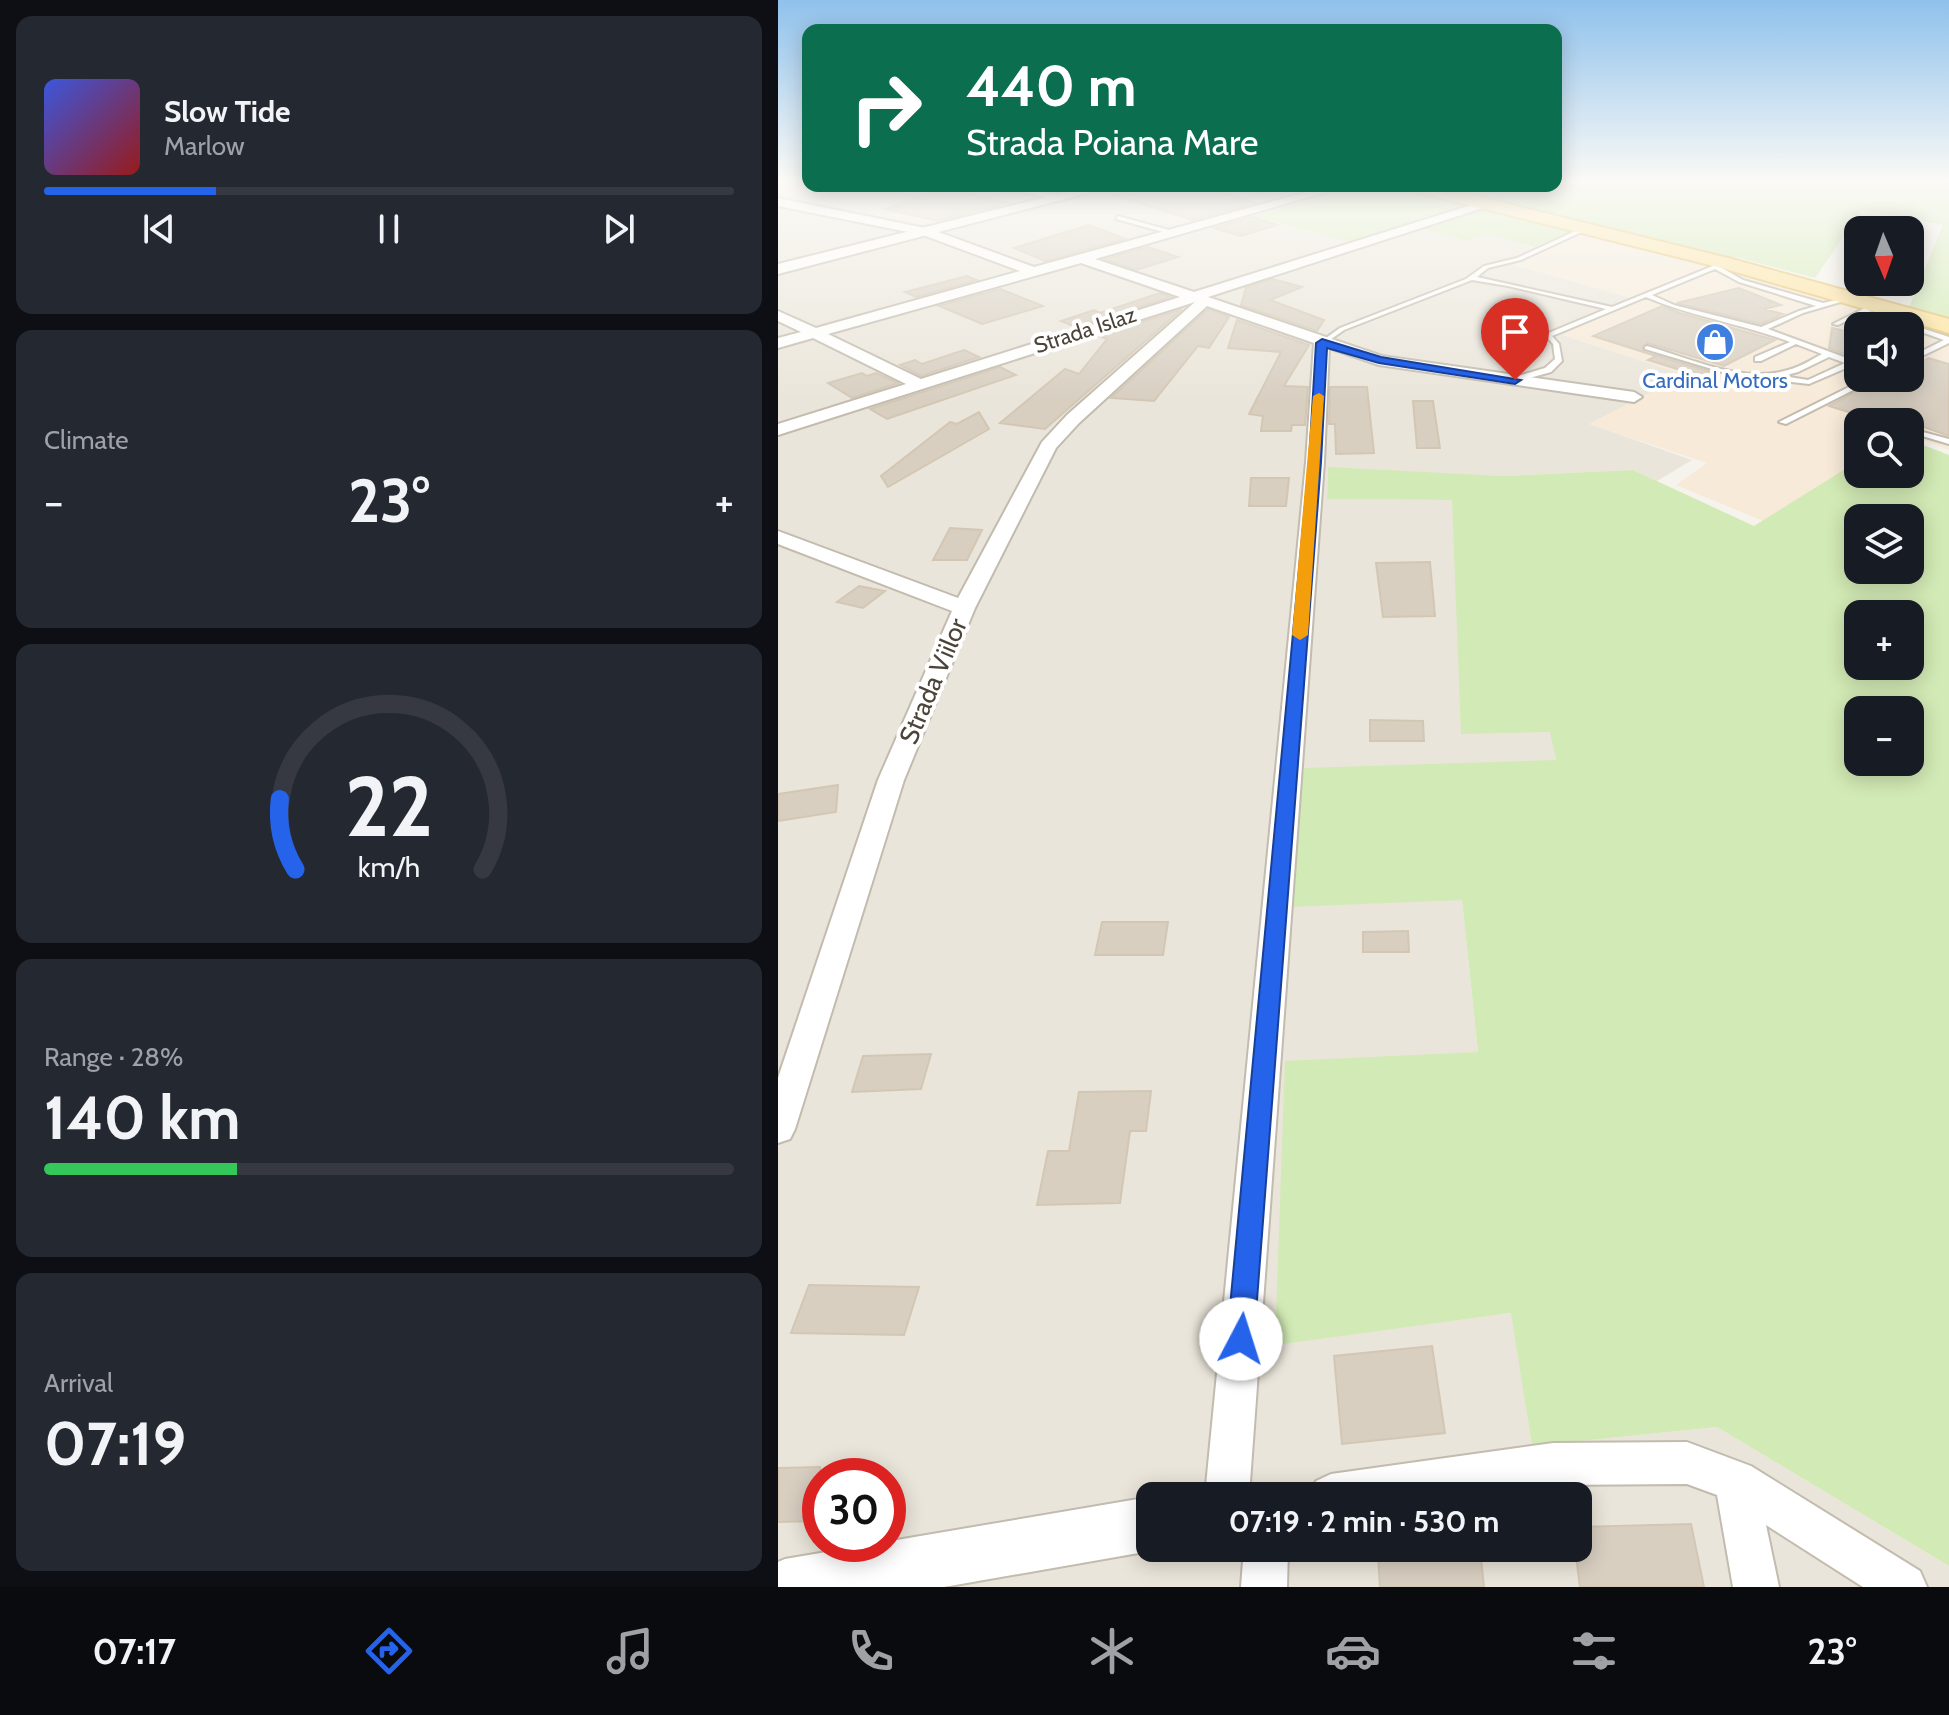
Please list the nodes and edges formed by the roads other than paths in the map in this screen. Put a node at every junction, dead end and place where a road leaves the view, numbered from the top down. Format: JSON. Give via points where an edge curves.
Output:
{"nodes":[{"id":1,"x":842,"y":253,"type":"edge"},
{"id":2,"x":983,"y":253,"type":"edge"},
{"id":3,"x":1104,"y":253,"type":"edge"},
{"id":4,"x":1336,"y":253,"type":"edge"},
{"id":5,"x":1532,"y":253,"type":"edge"},
{"id":6,"x":1677,"y":253,"type":"edge"},
{"id":7,"x":1702,"y":253,"type":"edge"},
{"id":8,"x":1083,"y":259,"type":"junction"},
{"id":9,"x":1720,"y":265,"type":"junction"},
{"id":10,"x":778,"y":269,"type":"edge"},
{"id":11,"x":1034,"y":272,"type":"junction"},
{"id":12,"x":1473,"y":278,"type":"junction"},
{"id":13,"x":1646,"y":295,"type":"junction"},
{"id":14,"x":1196,"y":299,"type":"junction"},
{"id":15,"x":1863,"y":304,"type":"junction"},
{"id":16,"x":1821,"y":305,"type":"junction"},
{"id":17,"x":1613,"y":308,"type":"junction"},
{"id":18,"x":1876,"y":312,"type":"edge"},
{"id":19,"x":778,"y":315,"type":"edge"},
{"id":20,"x":1949,"y":323,"type":"edge"},
{"id":21,"x":1836,"y":324,"type":"dead end"},
{"id":22,"x":1762,"y":329,"type":"junction"},
{"id":23,"x":1924,"y":331,"type":"edge"},
{"id":24,"x":813,"y":332,"type":"junction"},
{"id":25,"x":1949,"y":339,"type":"edge"},
{"id":26,"x":778,"y":343,"type":"edge"},
{"id":27,"x":1322,"y":343,"type":"junction"},
{"id":28,"x":1793,"y":343,"type":"junction"},
{"id":29,"x":1647,"y":348,"type":"dead end"},
{"id":30,"x":1924,"y":352,"type":"edge"},
{"id":31,"x":1829,"y":354,"type":"junction"},
{"id":32,"x":1758,"y":359,"type":"dead end"},
{"id":33,"x":1758,"y":375,"type":"junction"},
{"id":34,"x":1515,"y":380,"type":"junction"},
{"id":35,"x":919,"y":384,"type":"junction"},
{"id":36,"x":1844,"y":392,"type":"edge"},
{"id":37,"x":1634,"y":397,"type":"dead end"},
{"id":38,"x":1783,"y":422,"type":"dead end"},
{"id":39,"x":778,"y":430,"type":"edge"},
{"id":40,"x":1924,"y":434,"type":"edge"},
{"id":41,"x":1949,"y":442,"type":"edge"},
{"id":42,"x":778,"y":537,"type":"edge"},
{"id":43,"x":964,"y":608,"type":"junction"},
{"id":44,"x":778,"y":1129,"type":"edge"},
{"id":45,"x":1736,"y":1481,"type":"junction"},
{"id":46,"x":1228,"y":1482,"type":"edge"},
{"id":47,"x":1428,"y":1482,"type":"edge"},
{"id":48,"x":1136,"y":1526,"type":"edge"},
{"id":49,"x":1265,"y":1562,"type":"edge"},
{"id":50,"x":785,"y":1587,"type":"edge"},
{"id":51,"x":1264,"y":1587,"type":"edge"},
{"id":52,"x":1756,"y":1587,"type":"edge"},
{"id":53,"x":1904,"y":1587,"type":"edge"}],
"edges":[{"from":1,"to":10,"type":"street"},
{"from":2,"to":11,"type":"street"},
{"from":3,"to":8,"type":"street"},
{"from":4,"to":14,"type":"street","name":"Strada Islaz"},
{"from":5,"to":12,"type":"lane","via":[[1486,267]]},
{"from":6,"to":9,"type":"main road"},
{"from":7,"to":20,"type":"main road"},
{"from":8,"to":11,"type":"street"},
{"from":8,"to":14,"type":"street"},
{"from":9,"to":13,"type":"lane"},
{"from":9,"to":15,"type":"main road"},
{"from":9,"to":16,"type":"lane","via":[[1741,281]]},
{"from":11,"to":24,"type":"street"},
{"from":12,"to":17,"type":"lane"},
{"from":12,"to":27,"type":"lane","via":[[1342,329]]},
{"from":13,"to":17,"type":"lane"},
{"from":13,"to":22,"type":"lane"},
{"from":14,"to":27,"type":"street"},
{"from":14,"to":35,"type":"street","name":"Strada Islaz"},
{"from":14,"to":43,"type":"street","name":"Strada Viilor","via":[[1048,446]]},
{"from":15,"to":16,"type":"lane"},
{"from":15,"to":18,"type":"lane"},
{"from":15,"to":20,"type":"main road"},
{"from":15,"to":21,"type":"lane"},
{"from":16,"to":22,"type":"lane"},
{"from":17,"to":34,"type":"lane","via":[[1548,335],[1559,359],[1548,370]]},
{"from":19,"to":24,"type":"street"},
{"from":22,"to":28,"type":"lane"},
{"from":23,"to":25,"type":"lane"},
{"from":24,"to":26,"type":"street"},
{"from":24,"to":35,"type":"street"},
{"from":25,"to":30,"type":"lane"},
{"from":27,"to":34,"type":"street","via":[[1379,360]]},
{"from":27,"to":46,"type":"street"},
{"from":28,"to":31,"type":"lane"},
{"from":28,"to":32,"type":"lane"},
{"from":29,"to":33,"type":"lane"},
{"from":31,"to":33,"type":"lane","via":[[1786,374]]},
{"from":31,"to":33,"type":"lane","via":[[1844,358],[1847,366],[1809,382]]},
{"from":34,"to":37,"type":"street"},
{"from":35,"to":39,"type":"street","name":"Strada Islaz"},
{"from":36,"to":38,"type":"lane"},
{"from":40,"to":41,"type":"lane"},
{"from":42,"to":43,"type":"street"},
{"from":43,"to":44,"type":"street","name":"Strada Viilor","via":[[891,780]]},
{"from":45,"to":47,"type":"street","via":[[1687,1463],[1553,1464]]},
{"from":45,"to":52,"type":"street"},
{"from":45,"to":53,"type":"street"},
{"from":48,"to":50,"type":"street"},
{"from":49,"to":51,"type":"street"}]}
